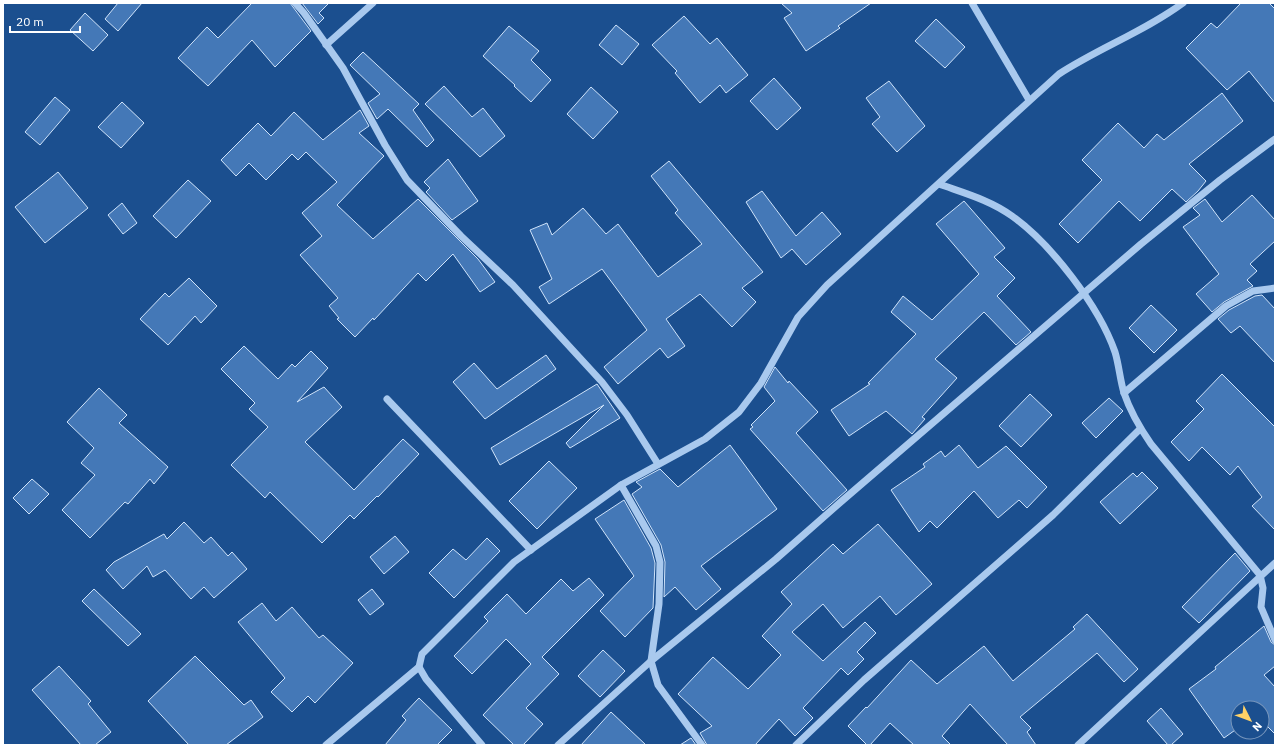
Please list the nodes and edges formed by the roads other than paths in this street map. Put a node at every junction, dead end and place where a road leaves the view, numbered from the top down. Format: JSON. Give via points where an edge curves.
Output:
{"nodes":[{"id":1,"x":294,"y":3,"type":"edge"},
{"id":2,"x":373,"y":3,"type":"edge"},
{"id":3,"x":972,"y":3,"type":"edge"},
{"id":4,"x":1183,"y":3,"type":"edge"},
{"id":5,"x":326,"y":45,"type":"junction"},
{"id":6,"x":1028,"y":100,"type":"junction"},
{"id":7,"x":1275,"y":139,"type":"edge"},
{"id":8,"x":940,"y":184,"type":"junction"},
{"id":9,"x":1275,"y":288,"type":"edge"},
{"id":10,"x":1084,"y":293,"type":"junction"},
{"id":11,"x":1124,"y":393,"type":"junction"},
{"id":12,"x":387,"y":399,"type":"dead end"},
{"id":13,"x":1140,"y":429,"type":"junction"},
{"id":14,"x":658,"y":464,"type":"junction"},
{"id":15,"x":621,"y":484,"type":"junction"},
{"id":16,"x":531,"y":550,"type":"junction"},
{"id":17,"x":1275,"y":563,"type":"edge"},
{"id":18,"x":1260,"y":575,"type":"junction"},
{"id":19,"x":1275,"y":640,"type":"edge"},
{"id":20,"x":651,"y":661,"type":"junction"},
{"id":21,"x":419,"y":667,"type":"junction"},
{"id":22,"x":326,"y":745,"type":"edge"},
{"id":23,"x":482,"y":745,"type":"edge"},
{"id":24,"x":558,"y":745,"type":"edge"},
{"id":25,"x":702,"y":745,"type":"edge"},
{"id":26,"x":796,"y":745,"type":"edge"},
{"id":27,"x":1078,"y":745,"type":"edge"}],
"edges":[{"from":1,"to":5,"type":"street"},
{"from":2,"to":5,"type":"street"},
{"from":3,"to":6,"type":"street"},
{"from":4,"to":6,"type":"street","via":[[1162,18],[1078,62]]},
{"from":5,"to":14,"type":"street","via":[[343,68],[407,180],[461,236],[513,284],[602,382],[627,415]]},
{"from":6,"to":8,"type":"street"},
{"from":7,"to":10,"type":"street","via":[[1220,180]]},
{"from":8,"to":10,"type":"street","via":[[990,203],[1012,216],[1042,243]]},
{"from":8,"to":14,"type":"street","via":[[827,285],[798,317],[761,383],[739,412],[705,439]]},
{"from":9,"to":11,"type":"street","via":[[1253,291],[1226,306]]},
{"from":10,"to":11,"type":"street","via":[[1104,325],[1115,353]]},
{"from":10,"to":20,"type":"street","via":[[776,559]]},
{"from":11,"to":13,"type":"street"},
{"from":12,"to":16,"type":"street"},
{"from":13,"to":18,"type":"street"},
{"from":13,"to":26,"type":"street","via":[[1052,515],[864,680]]},
{"from":14,"to":15,"type":"street"},
{"from":15,"to":16,"type":"street"},
{"from":15,"to":20,"type":"street","via":[[656,546],[660,562]]},
{"from":16,"to":21,"type":"street","via":[[494,580],[422,654]]},
{"from":17,"to":18,"type":"street"},
{"from":18,"to":19,"type":"street","via":[[1263,588],[1261,607]]},
{"from":18,"to":27,"type":"street"},
{"from":20,"to":24,"type":"street"},
{"from":20,"to":25,"type":"street","via":[[658,685]]},
{"from":21,"to":22,"type":"street"},
{"from":21,"to":23,"type":"street","via":[[426,679]]}]}
